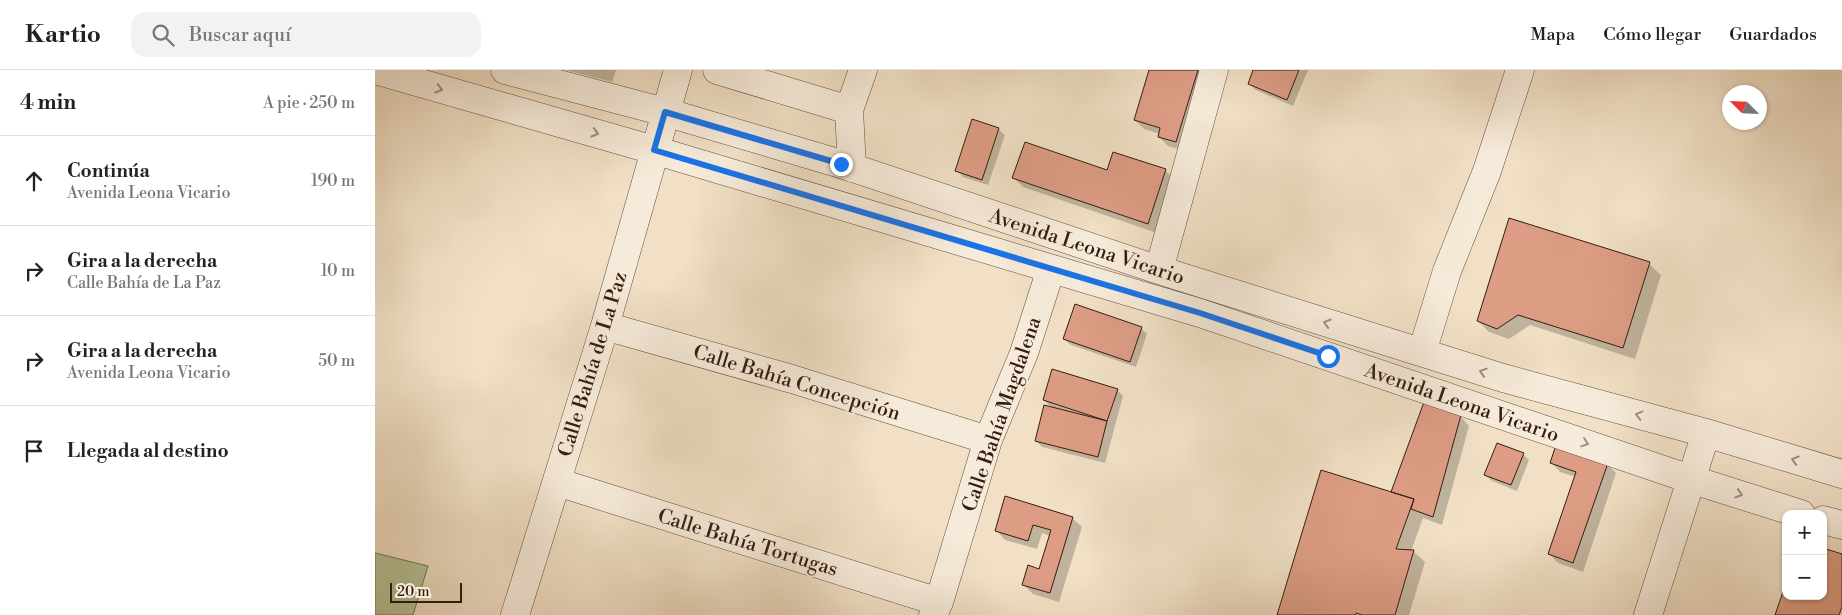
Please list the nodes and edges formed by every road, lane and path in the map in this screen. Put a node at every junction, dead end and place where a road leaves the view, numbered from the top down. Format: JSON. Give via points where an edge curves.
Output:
{"nodes":[{"id":1,"x":375,"y":70,"type":"edge"},
{"id":2,"x":505,"y":70,"type":"edge"},
{"id":3,"x":678,"y":70,"type":"edge"},
{"id":4,"x":717,"y":70,"type":"edge"},
{"id":5,"x":863,"y":70,"type":"edge"},
{"id":6,"x":1214,"y":70,"type":"edge"},
{"id":7,"x":1520,"y":70,"type":"edge"},
{"id":8,"x":849,"y":110,"type":"junction"},
{"id":9,"x":665,"y":112,"type":"junction"},
{"id":10,"x":654,"y":150,"type":"junction"},
{"id":11,"x":853,"y":168,"type":"junction"},
{"id":12,"x":1051,"y":270,"type":"junction"},
{"id":13,"x":1159,"y":270,"type":"junction"},
{"id":14,"x":605,"y":326,"type":"junction"},
{"id":15,"x":1422,"y":352,"type":"junction"},
{"id":16,"x":1706,"y":433,"type":"junction"},
{"id":17,"x":988,"y":440,"type":"junction"},
{"id":18,"x":1842,"y":474,"type":"edge"},
{"id":19,"x":1690,"y":479,"type":"junction"},
{"id":20,"x":557,"y":482,"type":"junction"},
{"id":21,"x":1788,"y":510,"type":"edge"},
{"id":22,"x":1827,"y":521,"type":"edge"},
{"id":23,"x":1842,"y":525,"type":"edge"},
{"id":24,"x":936,"y":608,"type":"edge"},
{"id":25,"x":515,"y":615,"type":"edge"},
{"id":26,"x":1648,"y":615,"type":"edge"}],
"edges":[{"from":1,"to":10,"type":"street","name":"Avenida Leona Vicario","one_way":true},
{"from":2,"to":9,"type":"street","name":"Avenida Leona Vicario"},
{"from":3,"to":9,"type":"street","name":"Calle Bahía de La Paz"},
{"from":4,"to":8,"type":"street"},
{"from":5,"to":8,"type":"street"},
{"from":6,"to":13,"type":"street"},
{"from":7,"to":15,"type":"street","via":[[1487,171],[1447,271]]},
{"from":8,"to":11,"type":"street"},
{"from":9,"to":10,"type":"street","name":"Calle Bahía de La Paz"},
{"from":9,"to":11,"type":"street","name":"Avenida Leona Vicario"},
{"from":10,"to":12,"type":"street","name":"Avenida Leona Vicario"},
{"from":10,"to":14,"type":"street","name":"Calle Bahía de La Paz"},
{"from":11,"to":13,"type":"street","name":"Avenida Leona Vicario"},
{"from":12,"to":17,"type":"street","name":"Calle Bahía Magdalena","via":[[1024,352]]},
{"from":12,"to":19,"type":"street","name":"Avenida Leona Vicario","one_way":true,"via":[[1200,313]]},
{"from":15,"to":13,"type":"street","name":"Avenida Leona Vicario","one_way":true},
{"from":14,"to":17,"type":"street","name":"Calle Bahía Concepción","via":[[793,379]]},
{"from":14,"to":20,"type":"street","name":"Calle Bahía de La Paz"},
{"from":16,"to":15,"type":"street","name":"Avenida Leona Vicario","one_way":true,"via":[[1550,392]]},
{"from":18,"to":16,"type":"street","name":"Avenida Leona Vicario","one_way":true},
{"from":16,"to":19,"type":"street"},
{"from":17,"to":24,"type":"street","name":"Calle Bahía Magdalena"},
{"from":19,"to":21,"type":"street","name":"Avenida Leona Vicario","one_way":true},
{"from":19,"to":26,"type":"street"},
{"from":20,"to":24,"type":"street","name":"Calle Bahía Tortugas"},
{"from":20,"to":25,"type":"street","name":"Calle Bahía de La Paz"},
{"from":22,"to":23,"type":"street"}]}
